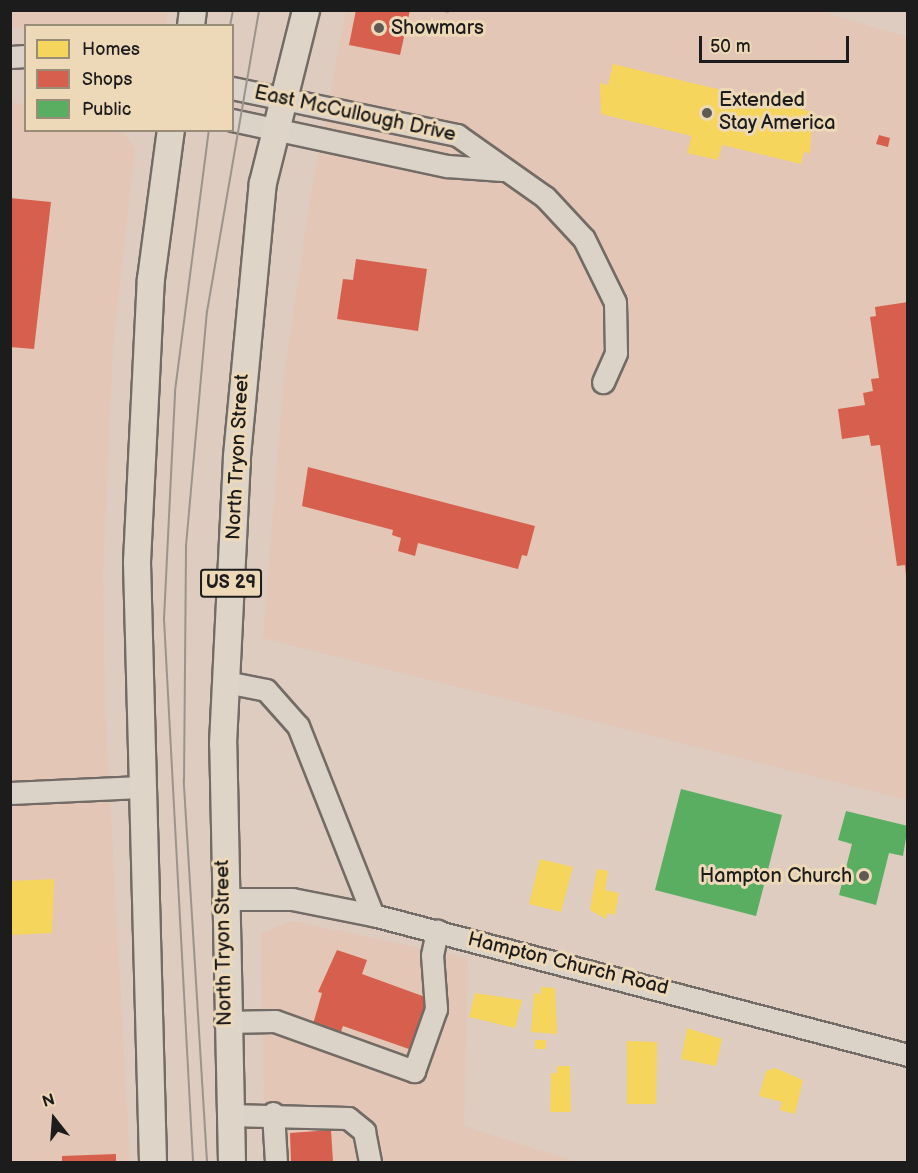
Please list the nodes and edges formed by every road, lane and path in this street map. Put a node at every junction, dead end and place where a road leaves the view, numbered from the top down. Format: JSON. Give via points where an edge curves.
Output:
{"nodes":[{"id":1,"x":306,"y":10,"type":"edge"},
{"id":2,"x":234,"y":88,"type":"edge"},
{"id":3,"x":286,"y":98,"type":"junction"},
{"id":4,"x":234,"y":121,"type":"edge"},
{"id":5,"x":171,"y":132,"type":"edge"},
{"id":6,"x":277,"y":132,"type":"junction"},
{"id":7,"x":502,"y":170,"type":"junction"},
{"id":8,"x":603,"y":382,"type":"dead end"},
{"id":9,"x":226,"y":682,"type":"junction"},
{"id":10,"x":141,"y":787,"type":"junction"},
{"id":11,"x":10,"y":793,"type":"edge"},
{"id":12,"x":223,"y":899,"type":"junction"},
{"id":13,"x":373,"y":915,"type":"junction"},
{"id":14,"x":437,"y":931,"type":"junction"},
{"id":15,"x":225,"y":1022,"type":"junction"},
{"id":16,"x":908,"y":1055,"type":"edge"},
{"id":17,"x":273,"y":1113,"type":"junction"},
{"id":18,"x":228,"y":1115,"type":"junction"},
{"id":19,"x":153,"y":1162,"type":"edge"},
{"id":20,"x":232,"y":1162,"type":"edge"},
{"id":21,"x":276,"y":1162,"type":"edge"},
{"id":22,"x":370,"y":1162,"type":"edge"}],
"edges":[{"from":1,"to":3,"type":"main road","name":"North Tryon Street","number":"US 29"},
{"from":2,"to":3,"type":"street","name":"East McCullough Drive"},
{"from":3,"to":6,"type":"main road","name":"North Tryon Street","number":"US 29"},
{"from":3,"to":7,"type":"street","name":"East McCullough Drive","via":[[457,135],[483,150]]},
{"from":4,"to":6,"type":"street","name":"East McCullough Drive"},
{"from":5,"to":10,"type":"main road","via":[[144,380],[136,630]]},
{"from":6,"to":7,"type":"street","name":"East McCullough Drive","via":[[447,166]]},
{"from":6,"to":9,"type":"main road","name":"North Tryon Street","number":"US 29","via":[[263,183],[251,273]]},
{"from":7,"to":8,"type":"street","name":"East McCullough Drive","via":[[566,216],[603,273],[619,332],[613,368]]},
{"from":9,"to":12,"type":"main road","name":"North Tryon Street","number":"US 29"},
{"from":9,"to":13,"type":"street","via":[[266,690],[298,726]]},
{"from":10,"to":11,"type":"street"},
{"from":10,"to":19,"type":"main road"},
{"from":12,"to":13,"type":"street","name":"Hampton Church Road","via":[[292,899]]},
{"from":12,"to":15,"type":"main road","name":"North Tryon Street","number":"US 29"},
{"from":13,"to":14,"type":"street","name":"Hampton Church Road"},
{"from":14,"to":15,"type":"street","via":[[432,956],[436,1009],[414,1071],[275,1021]]},
{"from":14,"to":16,"type":"street","name":"Hampton Church Road"},
{"from":15,"to":18,"type":"main road","name":"North Tryon Street","number":"US 29"},
{"from":17,"to":18,"type":"street"},
{"from":17,"to":21,"type":"street"},
{"from":17,"to":22,"type":"street","via":[[354,1121],[364,1131]]},
{"from":18,"to":20,"type":"main road","name":"North Tryon Street","number":"US 29"}]}
